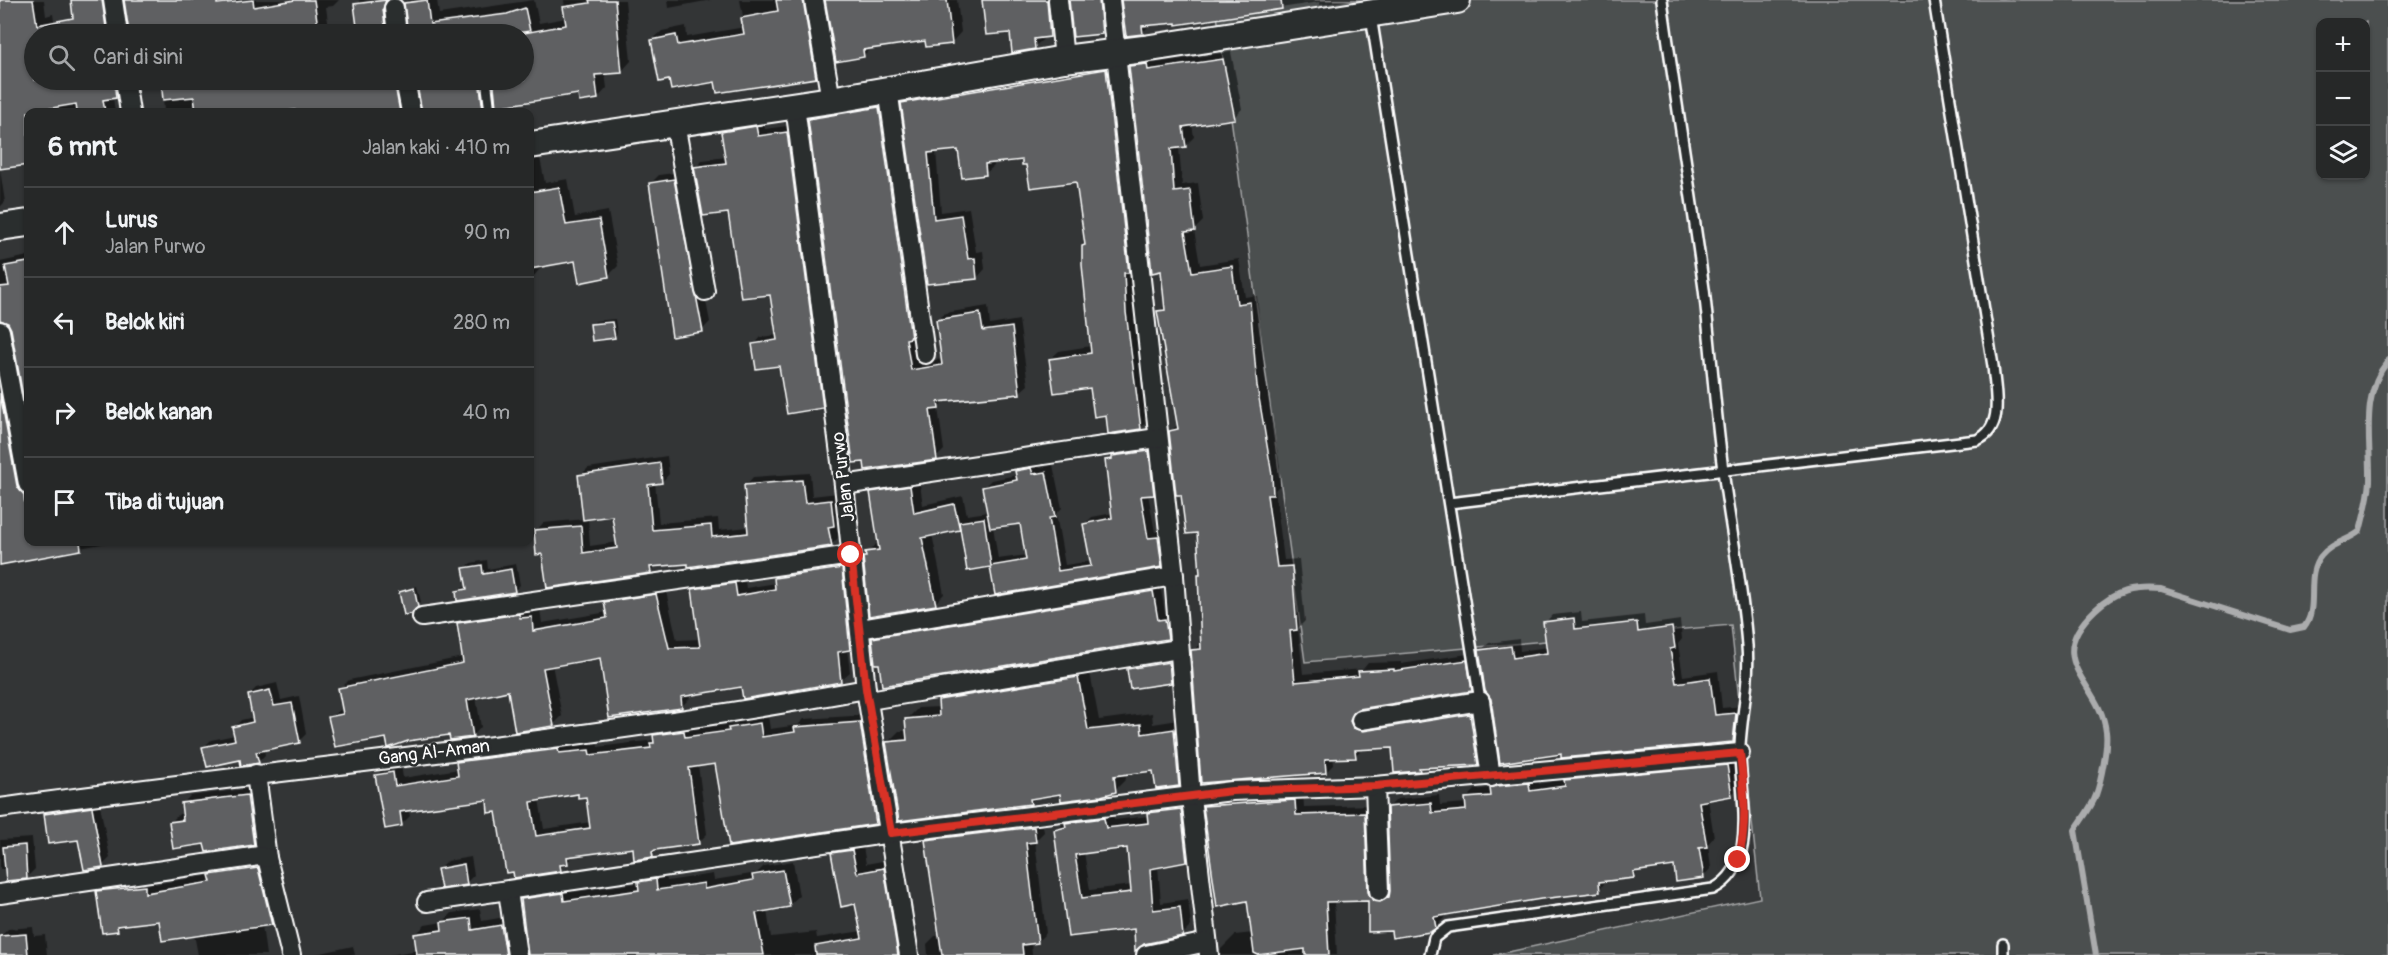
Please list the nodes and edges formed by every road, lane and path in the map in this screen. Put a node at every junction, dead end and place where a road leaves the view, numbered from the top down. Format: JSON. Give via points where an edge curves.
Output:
{"nodes":[{"id":1,"x":112,"y":0,"type":"edge"},
{"id":2,"x":814,"y":0,"type":"edge"},
{"id":3,"x":1058,"y":0,"type":"edge"},
{"id":4,"x":1110,"y":0,"type":"edge"},
{"id":5,"x":1457,"y":0,"type":"edge"},
{"id":6,"x":1662,"y":0,"type":"edge"},
{"id":7,"x":1934,"y":0,"type":"edge"},
{"id":8,"x":394,"y":8,"type":"dead end"},
{"id":9,"x":1379,"y":9,"type":"edge"},
{"id":10,"x":116,"y":24,"type":"edge"},
{"id":11,"x":396,"y":24,"type":"edge"},
{"id":12,"x":1116,"y":52,"type":"junction"},
{"id":13,"x":1064,"y":58,"type":"junction"},
{"id":14,"x":888,"y":89,"type":"junction"},
{"id":15,"x":127,"y":90,"type":"edge"},
{"id":16,"x":407,"y":90,"type":"edge"},
{"id":17,"x":487,"y":90,"type":"edge"},
{"id":18,"x":831,"y":100,"type":"junction"},
{"id":19,"x":795,"y":106,"type":"junction"},
{"id":20,"x":129,"y":108,"type":"edge"},
{"id":21,"x":410,"y":108,"type":"edge"},
{"id":22,"x":490,"y":108,"type":"edge"},
{"id":23,"x":675,"y":123,"type":"junction"},
{"id":24,"x":534,"y":144,"type":"edge"},
{"id":25,"x":24,"y":224,"type":"edge"},
{"id":26,"x":0,"y":227,"type":"edge"},
{"id":27,"x":705,"y":291,"type":"dead end"},
{"id":28,"x":0,"y":331,"type":"edge"},
{"id":29,"x":925,"y":354,"type":"dead end"},
{"id":30,"x":1157,"y":438,"type":"junction"},
{"id":31,"x":24,"y":462,"type":"edge"},
{"id":32,"x":1723,"y":469,"type":"junction"},
{"id":33,"x":844,"y":484,"type":"junction"},
{"id":34,"x":1449,"y":503,"type":"junction"},
{"id":35,"x":851,"y":555,"type":"junction"},
{"id":36,"x":1174,"y":576,"type":"junction"},
{"id":37,"x":422,"y":617,"type":"dead end"},
{"id":38,"x":860,"y":628,"type":"junction"},
{"id":39,"x":1178,"y":649,"type":"junction"},
{"id":40,"x":868,"y":694,"type":"junction"},
{"id":41,"x":1480,"y":701,"type":"junction"},
{"id":42,"x":1361,"y":720,"type":"dead end"},
{"id":43,"x":1740,"y":753,"type":"junction"},
{"id":44,"x":256,"y":774,"type":"junction"},
{"id":45,"x":1491,"y":777,"type":"junction"},
{"id":46,"x":1375,"y":786,"type":"junction"},
{"id":47,"x":1191,"y":797,"type":"junction"},
{"id":48,"x":0,"y":808,"type":"edge"},
{"id":49,"x":891,"y":833,"type":"junction"},
{"id":50,"x":267,"y":858,"type":"junction"},
{"id":51,"x":508,"y":891,"type":"junction"},
{"id":52,"x":1379,"y":891,"type":"dead end"},
{"id":53,"x":0,"y":894,"type":"edge"},
{"id":54,"x":427,"y":902,"type":"dead end"},
{"id":55,"x":2003,"y":944,"type":"dead end"},
{"id":56,"x":1208,"y":948,"type":"edge"},
{"id":57,"x":291,"y":955,"type":"edge"},
{"id":58,"x":517,"y":955,"type":"edge"},
{"id":59,"x":909,"y":955,"type":"edge"},
{"id":60,"x":1146,"y":955,"type":"edge"},
{"id":61,"x":1430,"y":955,"type":"edge"},
{"id":62,"x":2003,"y":955,"type":"edge"}],
"edges":[{"from":1,"to":10,"type":"street"},
{"from":2,"to":18,"type":"street"},
{"from":3,"to":13,"type":"street"},
{"from":4,"to":12,"type":"street"},
{"from":5,"to":9,"type":"street"},
{"from":6,"to":32,"type":"lane","via":[[1704,289]]},
{"from":7,"to":32,"type":"lane","via":[[1993,366],[1993,430],[1977,440]]},
{"from":8,"to":11,"type":"street"},
{"from":9,"to":12,"type":"street"},
{"from":9,"to":34,"type":"lane"},
{"from":12,"to":13,"type":"street"},
{"from":12,"to":30,"type":"street"},
{"from":13,"to":14,"type":"street"},
{"from":14,"to":18,"type":"street"},
{"from":14,"to":29,"type":"street"},
{"from":15,"to":20,"type":"street"},
{"from":16,"to":21,"type":"street"},
{"from":17,"to":22,"type":"lane"},
{"from":18,"to":19,"type":"street"},
{"from":19,"to":23,"type":"street"},
{"from":19,"to":33,"type":"street","name":"Jalan Purwo"},
{"from":23,"to":24,"type":"street"},
{"from":23,"to":27,"type":"street"},
{"from":25,"to":26,"type":"street"},
{"from":28,"to":31,"type":"street"},
{"from":30,"to":33,"type":"street"},
{"from":30,"to":36,"type":"street"},
{"from":32,"to":34,"type":"lane"},
{"from":32,"to":43,"type":"lane","via":[[1748,645]]},
{"from":33,"to":35,"type":"street","name":"Jalan Purwo"},
{"from":34,"to":41,"type":"lane"},
{"from":35,"to":37,"type":"street"},
{"from":35,"to":38,"type":"street","name":"Jalan Purwo"},
{"from":36,"to":38,"type":"street"},
{"from":36,"to":39,"type":"street"},
{"from":38,"to":40,"type":"street","name":"Jalan Purwo"},
{"from":39,"to":40,"type":"street","name":"Gang Al-Aman"},
{"from":39,"to":47,"type":"street"},
{"from":40,"to":44,"type":"street","name":"Gang Al-Aman","via":[[586,734]]},
{"from":40,"to":49,"type":"street","name":"Jalan Purwo"},
{"from":41,"to":42,"type":"street"},
{"from":41,"to":45,"type":"street"},
{"from":43,"to":45,"type":"street"},
{"from":43,"to":61,"type":"lane","via":[[1743,843],[1738,860],[1722,885],[1448,927],[1434,938]]},
{"from":44,"to":48,"type":"street","name":"Gang Al-Aman"},
{"from":44,"to":50,"type":"street"},
{"from":45,"to":46,"type":"street"},
{"from":46,"to":47,"type":"street","via":[[1265,788]]},
{"from":46,"to":52,"type":"street"},
{"from":47,"to":49,"type":"street"},
{"from":47,"to":56,"type":"street"},
{"from":49,"to":51,"type":"street"},
{"from":49,"to":59,"type":"street","name":"Jalan Purwo"},
{"from":50,"to":53,"type":"street","via":[[259,856]]},
{"from":50,"to":57,"type":"street"},
{"from":51,"to":54,"type":"street"},
{"from":51,"to":58,"type":"street"},
{"from":55,"to":62,"type":"lane"},
{"from":56,"to":60,"type":"street"}]}
